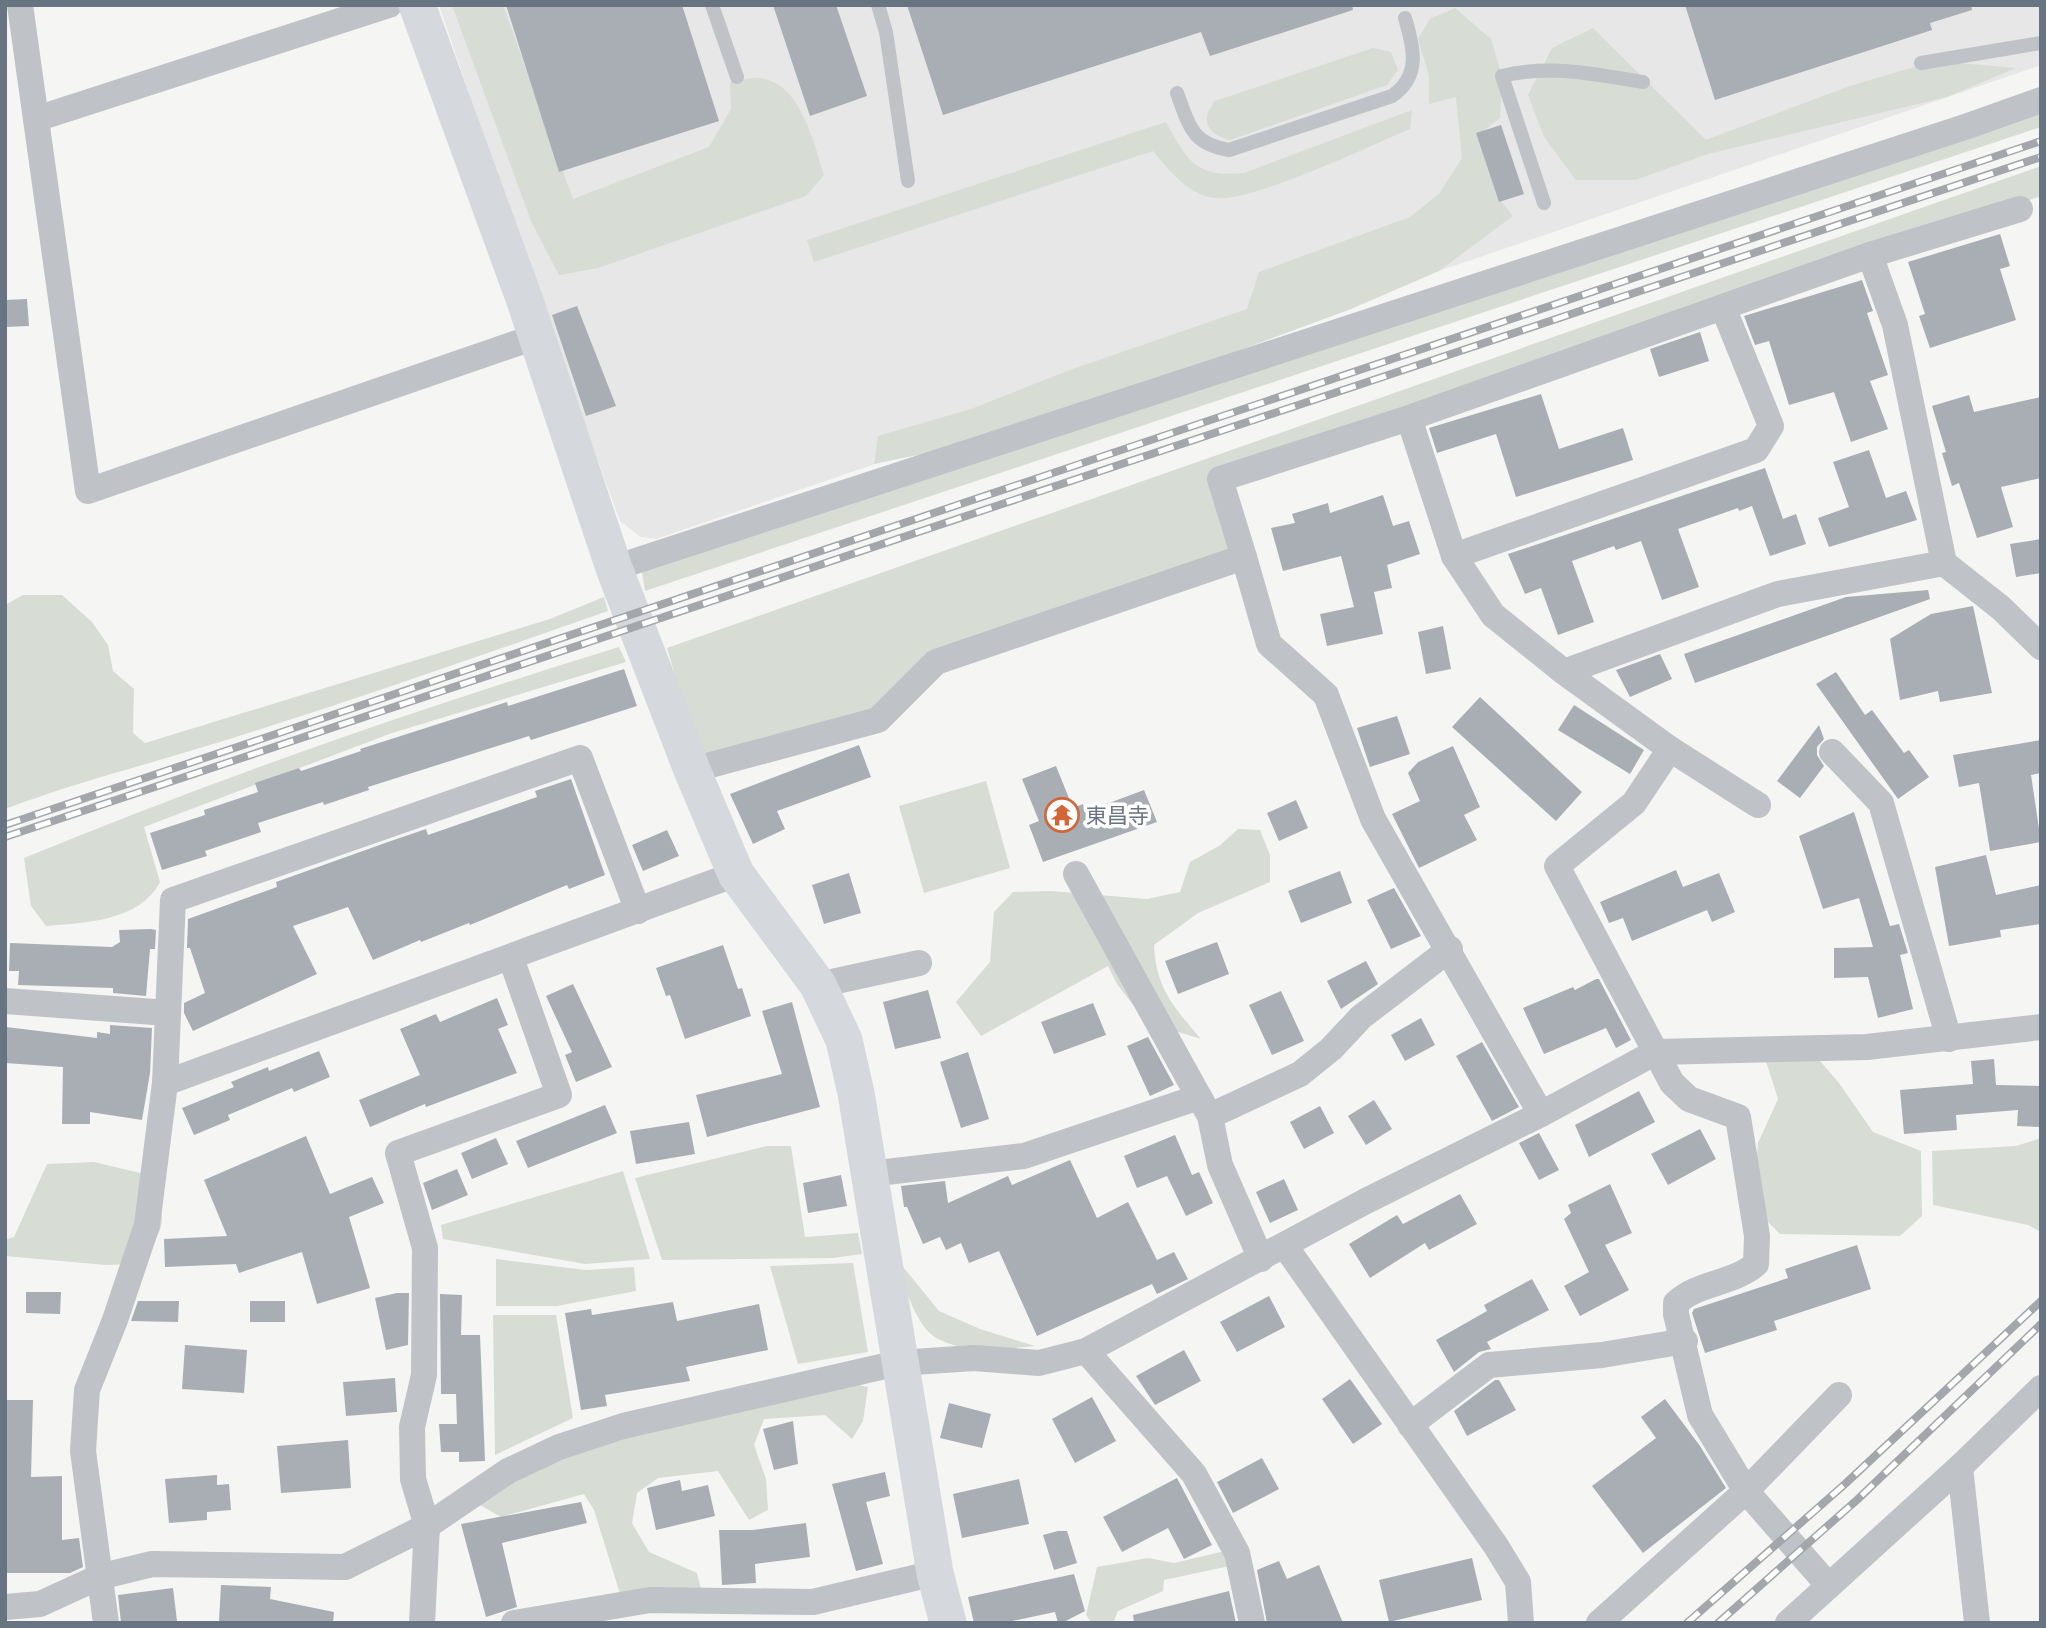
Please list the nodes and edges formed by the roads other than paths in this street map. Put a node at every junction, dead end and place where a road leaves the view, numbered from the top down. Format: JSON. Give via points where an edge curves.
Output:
{"nodes":[{"id":1,"x":20,"y":5,"type":"edge"},
{"id":2,"x":389,"y":5,"type":"edge"},
{"id":3,"x":417,"y":5,"type":"edge"},
{"id":4,"x":712,"y":5,"type":"edge"},
{"id":5,"x":878,"y":5,"type":"edge"},
{"id":6,"x":1405,"y":18,"type":"dead end"},
{"id":7,"x":2041,"y":43,"type":"edge"},
{"id":8,"x":1921,"y":63,"type":"dead end"},
{"id":9,"x":737,"y":77,"type":"dead end"},
{"id":10,"x":1643,"y":82,"type":"dead end"},
{"id":11,"x":1177,"y":93,"type":"dead end"},
{"id":12,"x":2041,"y":100,"type":"edge"},
{"id":13,"x":36,"y":119,"type":"junction"},
{"id":14,"x":908,"y":181,"type":"dead end"},
{"id":15,"x":1544,"y":203,"type":"dead end"},
{"id":16,"x":2020,"y":209,"type":"dead end"},
{"id":17,"x":1871,"y":255,"type":"junction"},
{"id":18,"x":1723,"y":307,"type":"junction"},
{"id":19,"x":535,"y":337,"type":"junction"},
{"id":20,"x":1409,"y":418,"type":"junction"},
{"id":21,"x":1454,"y":556,"type":"junction"},
{"id":22,"x":1244,"y":557,"type":"junction"},
{"id":23,"x":1944,"y":563,"type":"junction"},
{"id":24,"x":614,"y":568,"type":"junction"},
{"id":25,"x":2041,"y":647,"type":"edge"},
{"id":26,"x":1564,"y":671,"type":"junction"},
{"id":27,"x":1670,"y":749,"type":"junction"},
{"id":28,"x":1832,"y":752,"type":"dead end"},
{"id":29,"x":692,"y":770,"type":"junction"},
{"id":30,"x":1758,"y":805,"type":"dead end"},
{"id":31,"x":736,"y":874,"type":"junction"},
{"id":32,"x":1076,"y":874,"type":"dead end"},
{"id":33,"x":638,"y":911,"type":"junction"},
{"id":34,"x":1450,"y":949,"type":"junction"},
{"id":35,"x":511,"y":958,"type":"junction"},
{"id":36,"x":919,"y":963,"type":"dead end"},
{"id":37,"x":818,"y":985,"type":"junction"},
{"id":38,"x":5,"y":1000,"type":"edge"},
{"id":39,"x":168,"y":1013,"type":"junction"},
{"id":40,"x":2041,"y":1027,"type":"edge"},
{"id":41,"x":1949,"y":1039,"type":"junction"},
{"id":42,"x":1656,"y":1052,"type":"junction"},
{"id":43,"x":165,"y":1083,"type":"junction"},
{"id":44,"x":1204,"y":1106,"type":"junction"},
{"id":45,"x":1541,"y":1114,"type":"junction"},
{"id":46,"x":869,"y":1174,"type":"junction"},
{"id":47,"x":1284,"y":1246,"type":"junction"},
{"id":48,"x":1261,"y":1259,"type":"junction"},
{"id":49,"x":1685,"y":1341,"type":"junction"},
{"id":50,"x":1086,"y":1351,"type":"junction"},
{"id":51,"x":898,"y":1363,"type":"junction"},
{"id":52,"x":2041,"y":1388,"type":"edge"},
{"id":53,"x":1839,"y":1395,"type":"dead end"},
{"id":54,"x":1410,"y":1425,"type":"junction"},
{"id":55,"x":1960,"y":1467,"type":"junction"},
{"id":56,"x":1746,"y":1491,"type":"junction"},
{"id":57,"x":427,"y":1526,"type":"junction"},
{"id":58,"x":935,"y":1573,"type":"junction"},
{"id":59,"x":99,"y":1577,"type":"junction"},
{"id":60,"x":1829,"y":1586,"type":"junction"},
{"id":61,"x":5,"y":1607,"type":"edge"},
{"id":62,"x":106,"y":1623,"type":"edge"},
{"id":63,"x":422,"y":1623,"type":"edge"},
{"id":64,"x":514,"y":1623,"type":"edge"},
{"id":65,"x":948,"y":1623,"type":"edge"},
{"id":66,"x":1252,"y":1623,"type":"edge"},
{"id":67,"x":1521,"y":1623,"type":"edge"},
{"id":68,"x":1599,"y":1623,"type":"edge"},
{"id":69,"x":1788,"y":1623,"type":"edge"},
{"id":70,"x":1977,"y":1623,"type":"edge"}],
"edges":[{"from":1,"to":13,"type":"street"},
{"from":2,"to":13,"type":"street"},
{"from":3,"to":19,"type":"street"},
{"from":4,"to":9,"type":"lane"},
{"from":5,"to":14,"type":"lane","via":[[887,32]]},
{"from":6,"to":11,"type":"lane","via":[[1413,50],[1411,76],[1404,88],[1380,100],[1229,149],[1211,147],[1196,138]]},
{"from":7,"to":8,"type":"lane"},
{"from":10,"to":15,"type":"lane","via":[[1570,70],[1531,69],[1502,76]]},
{"from":12,"to":24,"type":"street"},
{"from":13,"to":19,"type":"street","via":[[88,491]]},
{"from":16,"to":17,"type":"street"},
{"from":17,"to":18,"type":"street"},
{"from":17,"to":23,"type":"street","via":[[1895,325]]},
{"from":18,"to":20,"type":"street"},
{"from":18,"to":21,"type":"street","via":[[1771,426],[1756,450]]},
{"from":19,"to":24,"type":"street"},
{"from":20,"to":21,"type":"street"},
{"from":20,"to":22,"type":"street","via":[[1220,479]]},
{"from":21,"to":26,"type":"street","via":[[1493,615]]},
{"from":22,"to":29,"type":"street","via":[[936,662],[878,720]]},
{"from":22,"to":34,"type":"street","via":[[1269,644],[1326,695],[1373,819]]},
{"from":23,"to":25,"type":"street"},
{"from":23,"to":26,"type":"street","via":[[1778,594]]},
{"from":24,"to":29,"type":"street"},
{"from":26,"to":27,"type":"street"},
{"from":27,"to":30,"type":"street"},
{"from":27,"to":42,"type":"street","via":[[1634,803],[1557,866]]},
{"from":28,"to":41,"type":"street","via":[[1881,803]]},
{"from":29,"to":31,"type":"street"},
{"from":31,"to":33,"type":"street"},
{"from":31,"to":37,"type":"street"},
{"from":32,"to":44,"type":"street"},
{"from":33,"to":35,"type":"street"},
{"from":33,"to":39,"type":"street","via":[[580,758],[173,900]]},
{"from":34,"to":44,"type":"street","via":[[1361,1017],[1300,1074]]},
{"from":34,"to":45,"type":"street"},
{"from":35,"to":43,"type":"street"},
{"from":35,"to":57,"type":"street","via":[[559,1095],[398,1153],[425,1248],[424,1375],[412,1427],[413,1479]]},
{"from":36,"to":37,"type":"street"},
{"from":37,"to":46,"type":"street","via":[[844,1040]]},
{"from":38,"to":39,"type":"street"},
{"from":39,"to":43,"type":"street"},
{"from":40,"to":41,"type":"street"},
{"from":41,"to":42,"type":"street","via":[[1867,1047]]},
{"from":42,"to":45,"type":"street"},
{"from":42,"to":49,"type":"street","via":[[1672,1083],[1689,1099],[1738,1117],[1758,1236],[1756,1264],[1745,1274],[1685,1295],[1676,1303]]},
{"from":43,"to":59,"type":"street","via":[[147,1226],[87,1390],[83,1451]]},
{"from":44,"to":46,"type":"street","via":[[1024,1156]]},
{"from":44,"to":48,"type":"street","via":[[1220,1165]]},
{"from":45,"to":47,"type":"street"},
{"from":46,"to":51,"type":"street"},
{"from":47,"to":48,"type":"street"},
{"from":47,"to":54,"type":"street"},
{"from":48,"to":50,"type":"street"},
{"from":49,"to":54,"type":"street","via":[[1602,1355],[1489,1365]]},
{"from":49,"to":56,"type":"street","via":[[1700,1415]]},
{"from":50,"to":51,"type":"street","via":[[1040,1363],[974,1358]]},
{"from":50,"to":66,"type":"street","via":[[1194,1474],[1237,1553]]},
{"from":51,"to":57,"type":"street","via":[[623,1426],[559,1447],[497,1477]]},
{"from":51,"to":58,"type":"street"},
{"from":52,"to":55,"type":"street"},
{"from":53,"to":56,"type":"street"},
{"from":54,"to":67,"type":"street","via":[[1518,1582]]},
{"from":55,"to":60,"type":"street"},
{"from":55,"to":70,"type":"street"},
{"from":56,"to":60,"type":"street"},
{"from":56,"to":68,"type":"street"},
{"from":57,"to":59,"type":"street","via":[[345,1567],[152,1564]]},
{"from":57,"to":63,"type":"street"},
{"from":58,"to":64,"type":"street","via":[[814,1602],[650,1600]]},
{"from":58,"to":65,"type":"street"},
{"from":59,"to":61,"type":"street","via":[[40,1604]]},
{"from":59,"to":62,"type":"street"},
{"from":60,"to":69,"type":"street"}]}
